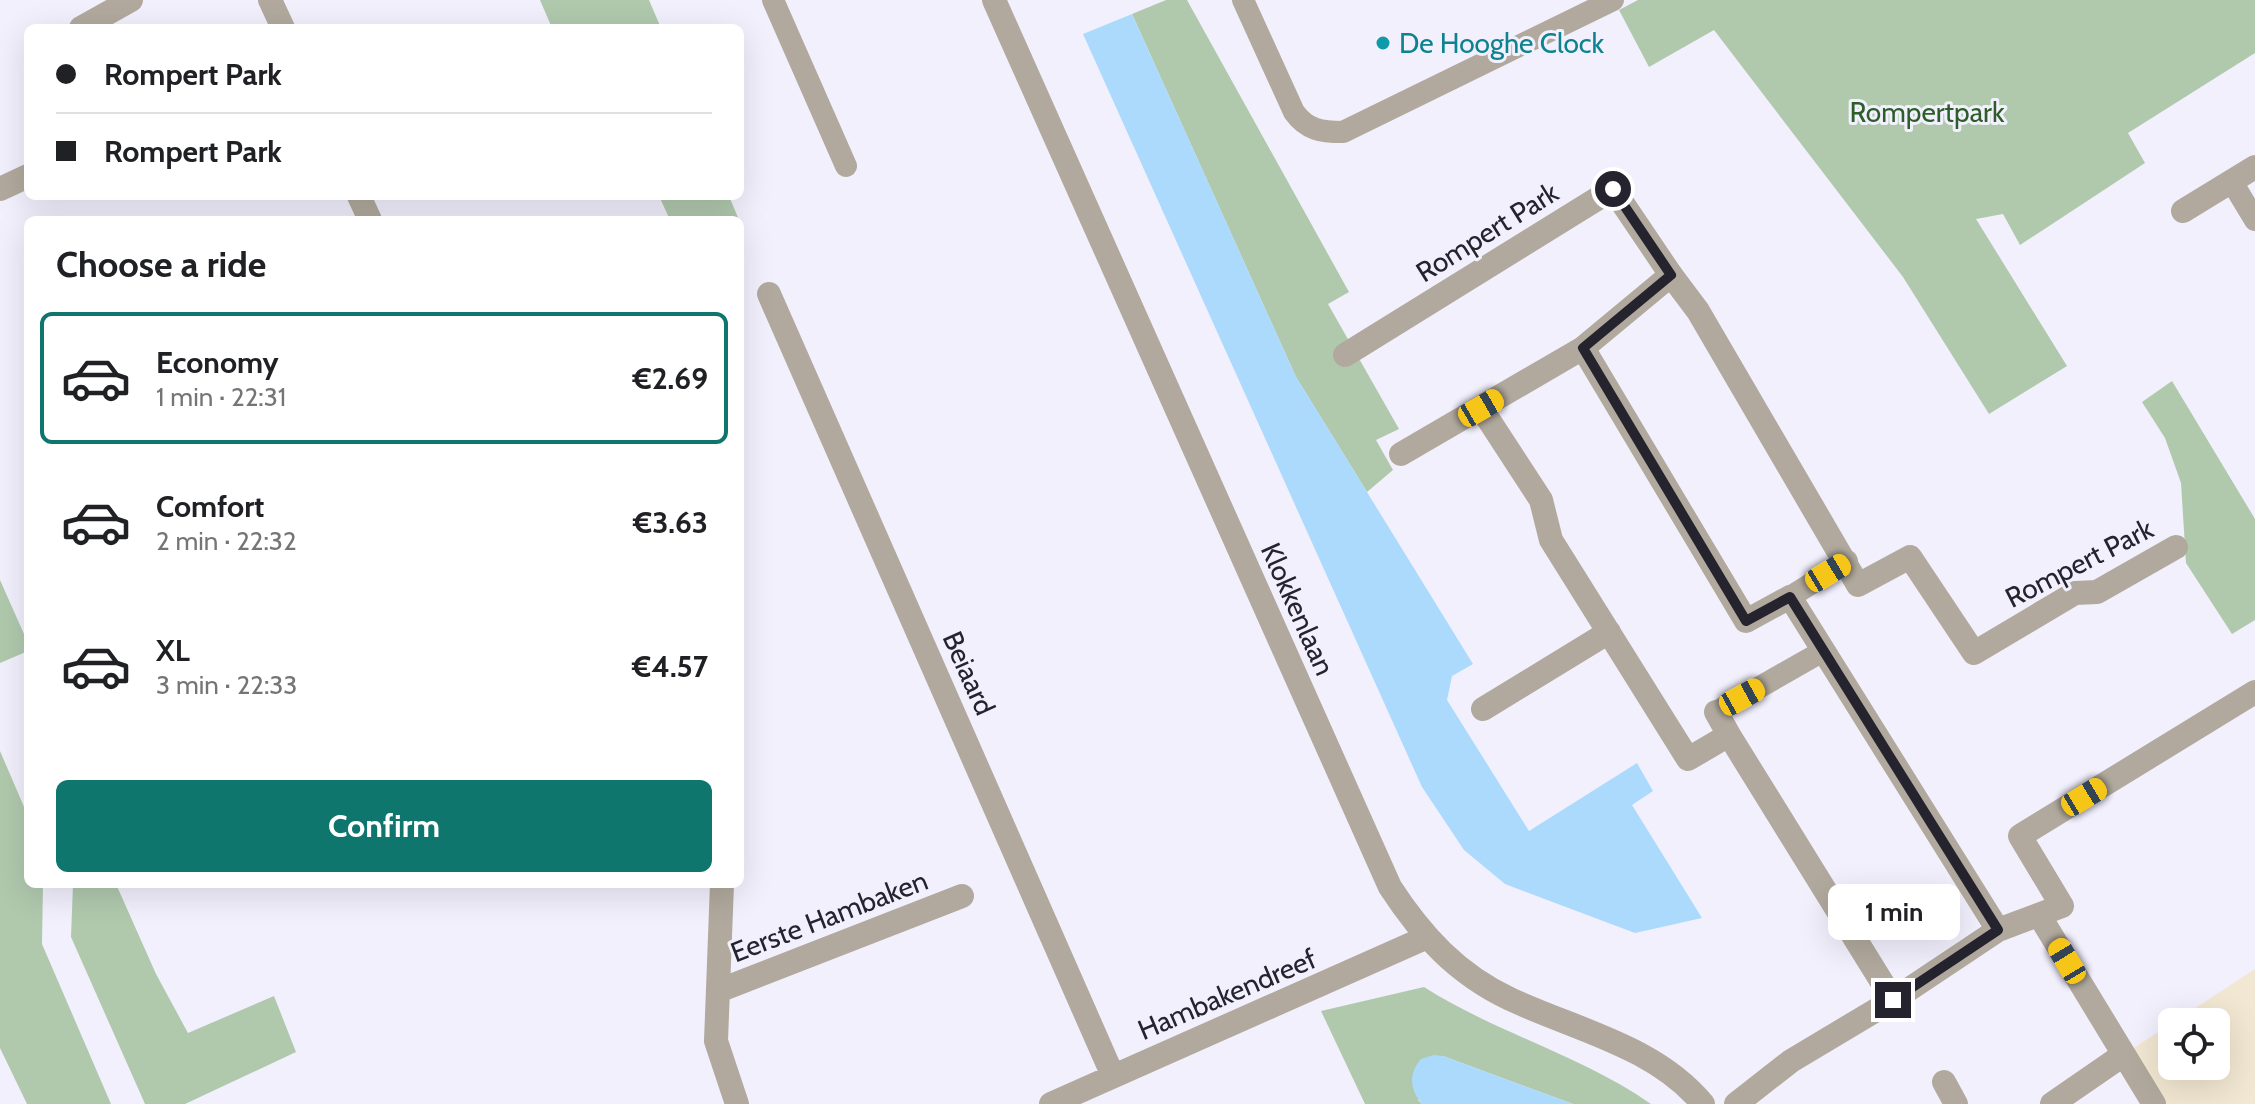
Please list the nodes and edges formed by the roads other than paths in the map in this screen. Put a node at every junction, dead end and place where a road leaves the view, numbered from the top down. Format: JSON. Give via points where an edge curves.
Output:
{"nodes":[{"id":1,"x":131,"y":0,"type":"edge"},
{"id":2,"x":270,"y":0,"type":"edge"},
{"id":3,"x":773,"y":0,"type":"edge"},
{"id":4,"x":994,"y":0,"type":"edge"},
{"id":5,"x":1243,"y":0,"type":"edge"},
{"id":6,"x":1613,"y":0,"type":"edge"},
{"id":7,"x":88,"y":24,"type":"edge"},
{"id":8,"x":281,"y":24,"type":"edge"},
{"id":9,"x":846,"y":166,"type":"dead end"},
{"id":10,"x":2255,"y":167,"type":"edge"},
{"id":11,"x":24,"y":178,"type":"edge"},
{"id":12,"x":2232,"y":182,"type":"junction"},
{"id":13,"x":0,"y":189,"type":"edge"},
{"id":14,"x":2183,"y":211,"type":"dead end"},
{"id":15,"x":2255,"y":220,"type":"edge"},
{"id":16,"x":1671,"y":275,"type":"junction"},
{"id":17,"x":769,"y":294,"type":"dead end"},
{"id":18,"x":1583,"y":348,"type":"junction"},
{"id":19,"x":1345,"y":355,"type":"dead end"},
{"id":20,"x":1481,"y":408,"type":"junction"},
{"id":21,"x":1401,"y":454,"type":"dead end"},
{"id":22,"x":2176,"y":547,"type":"dead end"},
{"id":23,"x":1847,"y":561,"type":"junction"},
{"id":24,"x":1790,"y":597,"type":"junction"},
{"id":25,"x":1609,"y":632,"type":"junction"},
{"id":26,"x":1823,"y":651,"type":"junction"},
{"id":27,"x":2255,"y":692,"type":"edge"},
{"id":28,"x":1483,"y":709,"type":"dead end"},
{"id":29,"x":1716,"y":712,"type":"joint"},
{"id":30,"x":1729,"y":735,"type":"junction"},
{"id":31,"x":722,"y":888,"type":"edge"},
{"id":32,"x":962,"y":896,"type":"dead end"},
{"id":33,"x":2039,"y":915,"type":"junction"},
{"id":34,"x":1998,"y":930,"type":"junction"},
{"id":35,"x":1425,"y":938,"type":"junction"},
{"id":36,"x":718,"y":991,"type":"junction"},
{"id":37,"x":1893,"y":1000,"type":"junction"},
{"id":38,"x":2123,"y":1055,"type":"junction"},
{"id":39,"x":1113,"y":1076,"type":"junction"},
{"id":40,"x":1944,"y":1082,"type":"dead end"},
{"id":41,"x":737,"y":1104,"type":"edge"},
{"id":42,"x":1051,"y":1104,"type":"edge"},
{"id":43,"x":1703,"y":1104,"type":"edge"},
{"id":44,"x":1736,"y":1104,"type":"edge"},
{"id":45,"x":1956,"y":1104,"type":"edge"},
{"id":46,"x":2052,"y":1104,"type":"edge"},
{"id":47,"x":2154,"y":1104,"type":"edge"}],
"edges":[{"from":1,"to":7,"type":"street"},
{"from":2,"to":8,"type":"street"},
{"from":3,"to":9,"type":"lane"},
{"from":4,"to":35,"type":"street","name":"Klokkenlaan","via":[[1390,887]]},
{"from":5,"to":6,"type":"lane","via":[[1294,112],[1304,125],[1323,132],[1343,132]]},
{"from":10,"to":12,"type":"street"},
{"from":11,"to":13,"type":"street"},
{"from":12,"to":14,"type":"street"},
{"from":12,"to":15,"type":"lane"},
{"from":16,"to":18,"type":"street"},
{"from":16,"to":19,"type":"street","name":"Rompert Park","via":[[1613,189]]},
{"from":16,"to":23,"type":"street","name":"Rompert Park","via":[[1698,311]]},
{"from":17,"to":39,"type":"street","name":"Beiaard"},
{"from":18,"to":20,"type":"street"},
{"from":18,"to":24,"type":"street","via":[[1746,621]]},
{"from":20,"to":21,"type":"street"},
{"from":20,"to":25,"type":"street","via":[[1541,500],[1551,540]]},
{"from":22,"to":23,"type":"street","name":"Rompert Park","via":[[2097,592],[2075,593],[1974,653],[1910,557],[1858,585]]},
{"from":23,"to":24,"type":"lane"},
{"from":24,"to":26,"type":"street"},
{"from":25,"to":28,"type":"street"},
{"from":25,"to":30,"type":"street","via":[[1688,759]]},
{"from":26,"to":29,"type":"lane"},
{"from":26,"to":34,"type":"street"},
{"from":27,"to":33,"type":"street","via":[[2020,836],[2062,906]]},
{"from":29,"to":30,"type":"street"},
{"from":30,"to":37,"type":"street"},
{"from":31,"to":36,"type":"street","name":"Eerste Hambaken"},
{"from":32,"to":36,"type":"street","name":"Eerste Hambaken"},
{"from":33,"to":34,"type":"street"},
{"from":33,"to":38,"type":"street"},
{"from":34,"to":37,"type":"street"},
{"from":35,"to":39,"type":"street","name":"Hambakendreef"},
{"from":35,"to":43,"type":"street","name":"Klokkenlaan","via":[[1446,958],[1509,998],[1640,1053]]},
{"from":36,"to":41,"type":"street","name":"Eerste Hambaken","via":[[716,1041]]},
{"from":37,"to":44,"type":"street","via":[[1791,1061]]},
{"from":38,"to":46,"type":"street"},
{"from":38,"to":47,"type":"street"},
{"from":39,"to":42,"type":"street","name":"Hambakendreef"},
{"from":40,"to":45,"type":"street"}]}
